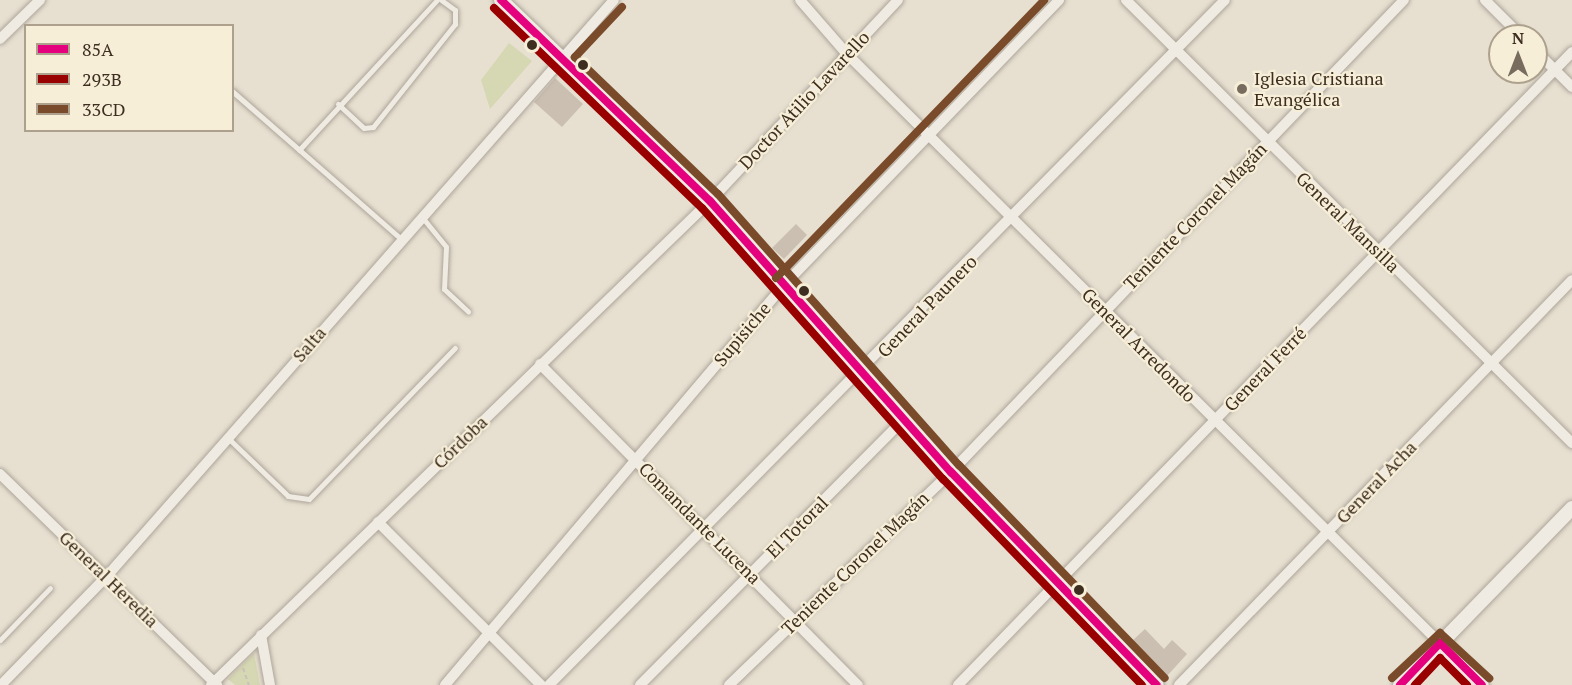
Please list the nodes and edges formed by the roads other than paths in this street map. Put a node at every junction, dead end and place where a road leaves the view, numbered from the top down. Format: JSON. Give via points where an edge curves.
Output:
{"nodes":[{"id":1,"x":40,"y":0,"type":"edge"},
{"id":2,"x":439,"y":0,"type":"edge"},
{"id":3,"x":501,"y":0,"type":"edge"},
{"id":4,"x":614,"y":0,"type":"edge"},
{"id":5,"x":800,"y":0,"type":"edge"},
{"id":6,"x":898,"y":0,"type":"edge"},
{"id":7,"x":1059,"y":0,"type":"edge"},
{"id":8,"x":1126,"y":0,"type":"edge"},
{"id":9,"x":1225,"y":0,"type":"edge"},
{"id":10,"x":1404,"y":0,"type":"edge"},
{"id":11,"x":1485,"y":0,"type":"edge"},
{"id":12,"x":1509,"y":24,"type":"edge"},
{"id":13,"x":0,"y":39,"type":"edge"},
{"id":14,"x":1176,"y":51,"type":"junction"},
{"id":15,"x":1572,"y":52,"type":"edge"},
{"id":16,"x":847,"y":54,"type":"junction"},
{"id":17,"x":560,"y":57,"type":"junction"},
{"id":18,"x":1548,"y":63,"type":"edge"},
{"id":19,"x":1555,"y":70,"type":"junction"},
{"id":20,"x":1572,"y":87,"type":"edge"},
{"id":21,"x":234,"y":93,"type":"edge"},
{"id":22,"x":338,"y":104,"type":"junction"},
{"id":23,"x":927,"y":135,"type":"junction"},
{"id":24,"x":1267,"y":142,"type":"junction"},
{"id":25,"x":299,"y":150,"type":"junction"},
{"id":26,"x":710,"y":201,"type":"junction"},
{"id":27,"x":421,"y":216,"type":"junction"},
{"id":28,"x":1012,"y":219,"type":"junction"},
{"id":29,"x":401,"y":239,"type":"junction"},
{"id":30,"x":1379,"y":251,"type":"junction"},
{"id":31,"x":1572,"y":280,"type":"edge"},
{"id":32,"x":784,"y":285,"type":"junction"},
{"id":33,"x":1104,"y":309,"type":"junction"},
{"id":34,"x":468,"y":311,"type":"dead end"},
{"id":35,"x":455,"y":348,"type":"dead end"},
{"id":36,"x":1492,"y":362,"type":"junction"},
{"id":37,"x":540,"y":364,"type":"junction"},
{"id":38,"x":861,"y":373,"type":"junction"},
{"id":39,"x":903,"y":420,"type":"junction"},
{"id":40,"x":1215,"y":421,"type":"junction"},
{"id":41,"x":228,"y":438,"type":"junction"},
{"id":42,"x":1572,"y":443,"type":"edge"},
{"id":43,"x":637,"y":459,"type":"junction"},
{"id":44,"x":951,"y":472,"type":"junction"},
{"id":45,"x":0,"y":474,"type":"edge"},
{"id":46,"x":1572,"y":508,"type":"edge"},
{"id":47,"x":378,"y":522,"type":"junction"},
{"id":48,"x":707,"y":530,"type":"junction"},
{"id":49,"x":1329,"y":530,"type":"junction"},
{"id":50,"x":750,"y":573,"type":"junction"},
{"id":51,"x":107,"y":576,"type":"junction"},
{"id":52,"x":1057,"y":582,"type":"junction"},
{"id":53,"x":50,"y":588,"type":"dead end"},
{"id":54,"x":796,"y":619,"type":"junction"},
{"id":55,"x":488,"y":632,"type":"junction"},
{"id":56,"x":261,"y":635,"type":"junction"},
{"id":57,"x":0,"y":640,"type":"edge"},
{"id":58,"x":1440,"y":643,"type":"junction"},
{"id":59,"x":850,"y":682,"type":"edge"},
{"id":60,"x":214,"y":684,"type":"edge"},
{"id":61,"x":1,"y":685,"type":"edge"},
{"id":62,"x":270,"y":685,"type":"edge"},
{"id":63,"x":445,"y":685,"type":"edge"},
{"id":64,"x":541,"y":685,"type":"edge"},
{"id":65,"x":549,"y":685,"type":"edge"},
{"id":66,"x":640,"y":685,"type":"edge"},
{"id":67,"x":729,"y":685,"type":"edge"},
{"id":68,"x":958,"y":685,"type":"edge"},
{"id":69,"x":1157,"y":685,"type":"edge"},
{"id":70,"x":1179,"y":685,"type":"edge"},
{"id":71,"x":1400,"y":685,"type":"edge"},
{"id":72,"x":1482,"y":685,"type":"edge"}],
"edges":[{"from":1,"to":13,"type":"street"},
{"from":2,"to":22,"type":"lane"},
{"from":2,"to":22,"type":"lane","via":[[455,10],[455,24],[373,127],[364,128]]},
{"from":3,"to":17,"type":"main road"},
{"from":4,"to":17,"type":"street","name":"Salta"},
{"from":5,"to":16,"type":"street","name":"General Arredondo"},
{"from":6,"to":16,"type":"street","name":"Doctor Atilio Lavarello"},
{"from":7,"to":23,"type":"street","name":"Supisiche"},
{"from":8,"to":14,"type":"street","name":"General Mansilla"},
{"from":9,"to":14,"type":"street","name":"General Paunero"},
{"from":10,"to":24,"type":"street","name":"Teniente Coronel Magán"},
{"from":11,"to":12,"type":"street"},
{"from":14,"to":24,"type":"street","name":"General Mansilla"},
{"from":14,"to":28,"type":"street","name":"General Paunero"},
{"from":15,"to":19,"type":"street","name":"General Ferré"},
{"from":16,"to":23,"type":"street","name":"General Arredondo"},
{"from":16,"to":26,"type":"street","name":"Doctor Atilio Lavarello"},
{"from":17,"to":26,"type":"main road"},
{"from":17,"to":27,"type":"street","name":"Salta"},
{"from":18,"to":19,"type":"street"},
{"from":19,"to":20,"type":"street"},
{"from":19,"to":30,"type":"street","name":"General Ferré"},
{"from":21,"to":25,"type":"lane"},
{"from":22,"to":25,"type":"lane"},
{"from":23,"to":28,"type":"street","name":"General Arredondo"},
{"from":23,"to":32,"type":"street","name":"Supisiche"},
{"from":24,"to":30,"type":"street","name":"General Mansilla"},
{"from":24,"to":33,"type":"street","name":"Teniente Coronel Magán"},
{"from":25,"to":29,"type":"lane"},
{"from":26,"to":32,"type":"main road"},
{"from":26,"to":37,"type":"street","name":"Córdoba"},
{"from":27,"to":29,"type":"street","name":"Salta"},
{"from":27,"to":34,"type":"lane","via":[[446,247],[444,289]]},
{"from":28,"to":33,"type":"street","name":"General Arredondo"},
{"from":28,"to":38,"type":"street","name":"General Paunero"},
{"from":29,"to":41,"type":"street","name":"Salta"},
{"from":30,"to":36,"type":"street","name":"General Mansilla"},
{"from":30,"to":40,"type":"street","name":"General Ferré"},
{"from":31,"to":36,"type":"street","name":"General Acha"},
{"from":32,"to":38,"type":"main road"},
{"from":32,"to":43,"type":"street","name":"Supisiche"},
{"from":33,"to":40,"type":"street","name":"General Arredondo"},
{"from":33,"to":44,"type":"street","name":"Teniente Coronel Magán"},
{"from":35,"to":41,"type":"lane","via":[[309,499],[288,496]]},
{"from":36,"to":42,"type":"street","name":"General Mansilla"},
{"from":36,"to":49,"type":"street","name":"General Acha"},
{"from":37,"to":43,"type":"street","name":"Comandante Lucena"},
{"from":37,"to":47,"type":"street","name":"Córdoba"},
{"from":38,"to":39,"type":"main road"},
{"from":38,"to":48,"type":"street","name":"General Paunero"},
{"from":39,"to":44,"type":"main road"},
{"from":39,"to":50,"type":"street","name":"El Totoral"},
{"from":40,"to":49,"type":"street","name":"General Arredondo"},
{"from":40,"to":52,"type":"street","name":"General Ferré"},
{"from":41,"to":51,"type":"street","name":"Salta"},
{"from":43,"to":48,"type":"street","name":"Comandante Lucena"},
{"from":43,"to":55,"type":"street","name":"Supisiche"},
{"from":44,"to":52,"type":"main road"},
{"from":44,"to":54,"type":"street","name":"Teniente Coronel Magán"},
{"from":45,"to":51,"type":"street","name":"General Heredia"},
{"from":46,"to":58,"type":"main road"},
{"from":47,"to":55,"type":"street"},
{"from":47,"to":56,"type":"street","name":"Córdoba"},
{"from":48,"to":50,"type":"street","name":"Comandante Lucena"},
{"from":48,"to":65,"type":"street","name":"General Paunero"},
{"from":49,"to":58,"type":"street","name":"General Arredondo"},
{"from":49,"to":70,"type":"street","name":"General Acha"},
{"from":50,"to":54,"type":"street","name":"Comandante Lucena"},
{"from":50,"to":66,"type":"street","name":"El Totoral"},
{"from":51,"to":60,"type":"street","name":"General Heredia"},
{"from":51,"to":61,"type":"street","name":"Salta"},
{"from":52,"to":68,"type":"street","name":"General Ferré"},
{"from":52,"to":69,"type":"main road"},
{"from":53,"to":57,"type":"lane"},
{"from":54,"to":59,"type":"street","name":"Comandante Lucena"},
{"from":54,"to":67,"type":"street","name":"Teniente Coronel Magán"},
{"from":55,"to":63,"type":"street","name":"Supisiche"},
{"from":55,"to":64,"type":"street"},
{"from":56,"to":60,"type":"street","name":"Córdoba"},
{"from":56,"to":62,"type":"street"},
{"from":58,"to":71,"type":"main road"},
{"from":58,"to":72,"type":"main road","name":"General Arredondo"}]}
